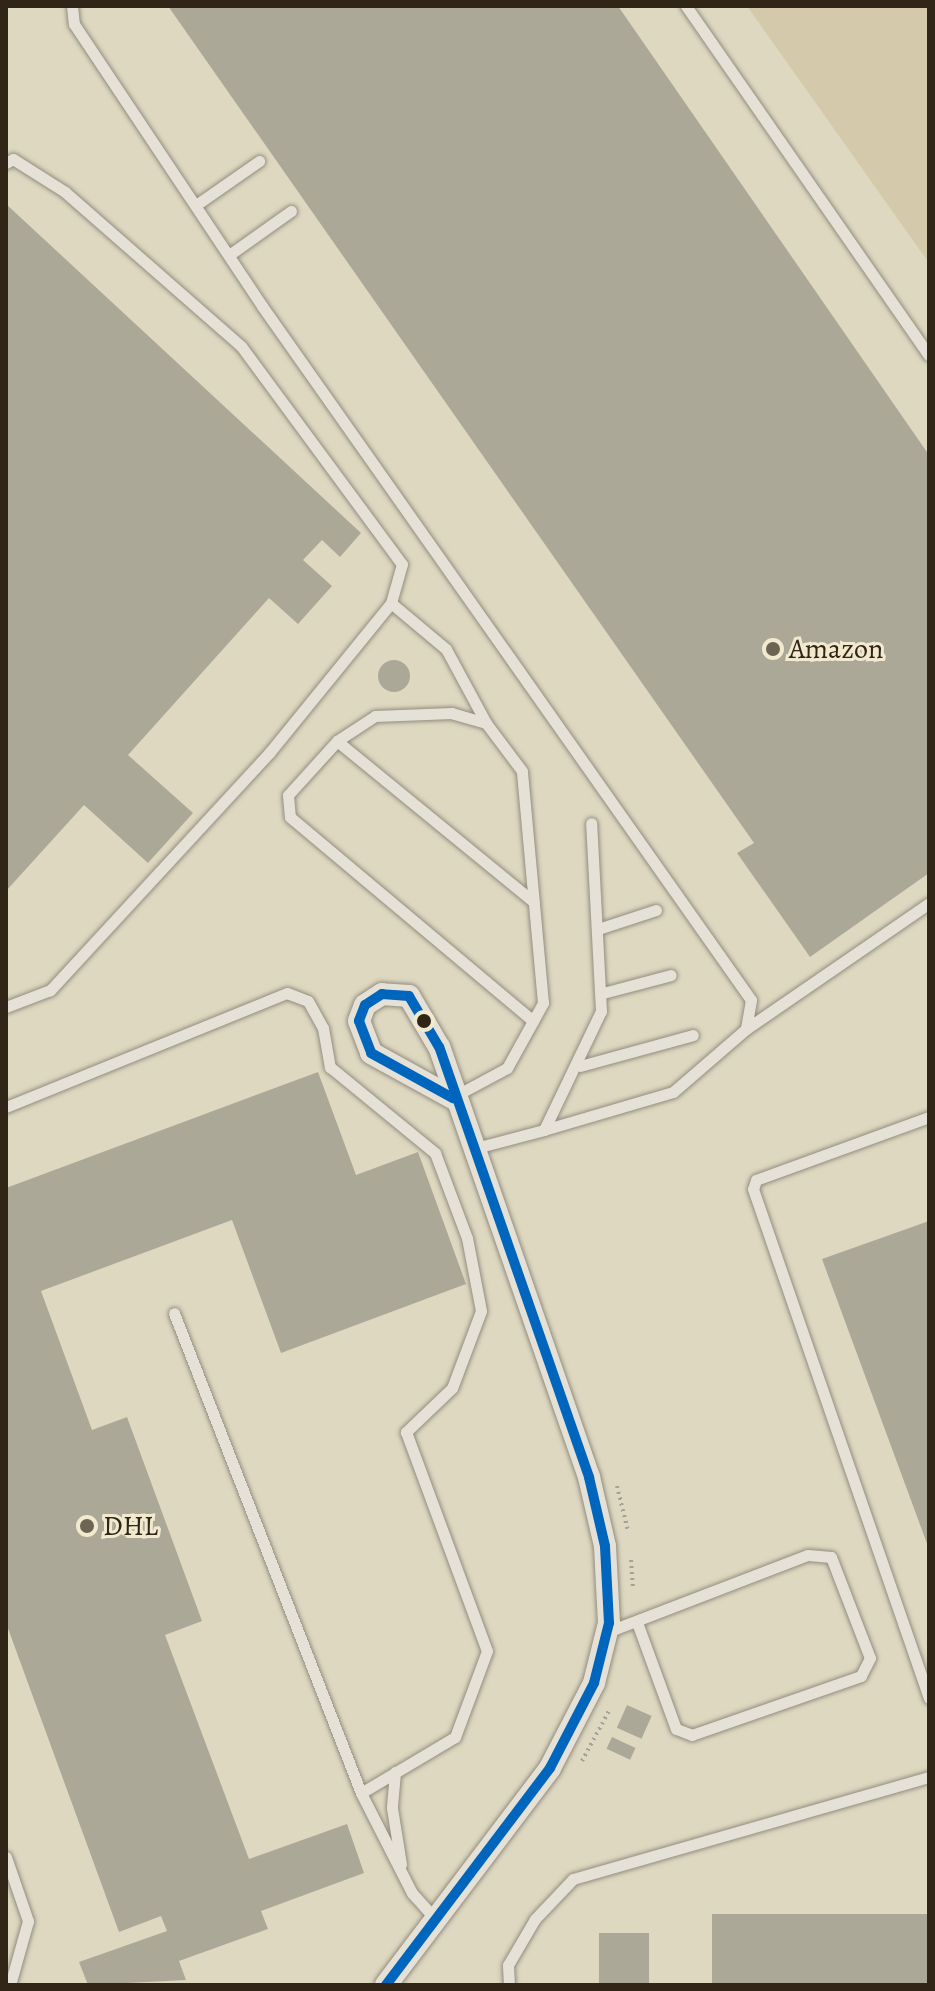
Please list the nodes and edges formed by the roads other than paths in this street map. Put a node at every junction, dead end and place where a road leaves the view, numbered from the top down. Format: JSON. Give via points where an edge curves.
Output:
{"nodes":[{"id":1,"x":72,"y":6,"type":"edge"},
{"id":2,"x":686,"y":6,"type":"edge"},
{"id":3,"x":259,"y":161,"type":"dead end"},
{"id":4,"x":6,"y":163,"type":"edge"},
{"id":5,"x":196,"y":205,"type":"junction"},
{"id":6,"x":291,"y":211,"type":"dead end"},
{"id":7,"x":229,"y":255,"type":"junction"},
{"id":8,"x":929,"y":355,"type":"edge"},
{"id":9,"x":391,"y":603,"type":"junction"},
{"id":10,"x":486,"y":723,"type":"junction"},
{"id":11,"x":337,"y":741,"type":"junction"},
{"id":12,"x":591,"y":823,"type":"dead end"},
{"id":13,"x":534,"y":902,"type":"junction"},
{"id":14,"x":929,"y":903,"type":"edge"},
{"id":15,"x":656,"y":910,"type":"dead end"},
{"id":16,"x":598,"y":929,"type":"junction"},
{"id":17,"x":671,"y":975,"type":"dead end"},
{"id":18,"x":603,"y":993,"type":"junction"},
{"id":19,"x":6,"y":1007,"type":"edge"},
{"id":20,"x":533,"y":1021,"type":"junction"},
{"id":21,"x":746,"y":1029,"type":"junction"},
{"id":22,"x":693,"y":1035,"type":"dead end"},
{"id":23,"x":580,"y":1066,"type":"junction"},
{"id":24,"x":453,"y":1098,"type":"junction"},
{"id":25,"x":6,"y":1107,"type":"edge"},
{"id":26,"x":929,"y":1117,"type":"edge"},
{"id":27,"x":544,"y":1130,"type":"junction"},
{"id":28,"x":471,"y":1149,"type":"junction"},
{"id":29,"x":174,"y":1313,"type":"dead end"},
{"id":30,"x":635,"y":1626,"type":"junction"},
{"id":31,"x":607,"y":1632,"type":"junction"},
{"id":32,"x":929,"y":1698,"type":"edge"},
{"id":33,"x":395,"y":1772,"type":"junction"},
{"id":34,"x":929,"y":1777,"type":"edge"},
{"id":35,"x":361,"y":1793,"type":"junction"},
{"id":36,"x":6,"y":1857,"type":"edge"},
{"id":37,"x":401,"y":1865,"type":"junction"},
{"id":38,"x":436,"y":1920,"type":"junction"},
{"id":39,"x":10,"y":1985,"type":"edge"},
{"id":40,"x":386,"y":1985,"type":"edge"},
{"id":41,"x":509,"y":1985,"type":"edge"}],
"edges":[{"from":1,"to":5,"type":"lane","via":[[74,24]]},
{"from":2,"to":8,"type":"lane"},
{"from":3,"to":5,"type":"lane"},
{"from":4,"to":9,"type":"lane","via":[[13,159],[65,192],[241,346],[402,564]]},
{"from":5,"to":7,"type":"lane"},
{"from":6,"to":7,"type":"lane"},
{"from":7,"to":21,"type":"lane","via":[[751,1000]]},
{"from":9,"to":10,"type":"lane","via":[[446,649]]},
{"from":9,"to":19,"type":"lane","via":[[269,753],[50,990]]},
{"from":10,"to":11,"type":"lane","via":[[452,713],[375,716]]},
{"from":10,"to":13,"type":"lane","via":[[522,771]]},
{"from":11,"to":13,"type":"lane"},
{"from":11,"to":20,"type":"lane","via":[[288,795],[290,817]]},
{"from":12,"to":16,"type":"lane"},
{"from":13,"to":20,"type":"lane","via":[[543,1003]]},
{"from":14,"to":21,"type":"lane"},
{"from":15,"to":16,"type":"lane"},
{"from":16,"to":18,"type":"lane"},
{"from":17,"to":18,"type":"lane"},
{"from":18,"to":23,"type":"lane"},
{"from":20,"to":24,"type":"lane","via":[[507,1068]]},
{"from":21,"to":27,"type":"lane","via":[[673,1092]]},
{"from":22,"to":23,"type":"lane"},
{"from":23,"to":27,"type":"lane"},
{"from":24,"to":24,"type":"street","via":[[371,1053],[359,1021],[365,1005],[382,994],[409,996],[427,1019]]},
{"from":24,"to":28,"type":"street"},
{"from":25,"to":33,"type":"lane","via":[[287,993],[308,1001],[323,1028],[330,1067],[435,1153],[467,1238],[481,1311],[452,1388],[406,1432],[487,1651],[455,1737]]},
{"from":26,"to":32,"type":"lane","via":[[756,1180],[753,1189]]},
{"from":27,"to":28,"type":"lane"},
{"from":28,"to":31,"type":"street","via":[[600,1513],[610,1586]]},
{"from":29,"to":35,"type":"lane"},
{"from":30,"to":30,"type":"lane","via":[[808,1555],[831,1557],[870,1658],[861,1676],[692,1735],[676,1729]]},
{"from":30,"to":31,"type":"lane"},
{"from":31,"to":38,"type":"street","via":[[594,1683],[569,1736]]},
{"from":33,"to":35,"type":"lane"},
{"from":33,"to":37,"type":"lane","via":[[392,1808]]},
{"from":34,"to":41,"type":"lane","via":[[573,1879],[508,1965]]},
{"from":35,"to":37,"type":"lane"},
{"from":36,"to":39,"type":"lane","via":[[28,1921]]},
{"from":37,"to":38,"type":"lane","via":[[412,1893]]},
{"from":38,"to":40,"type":"street"}]}
